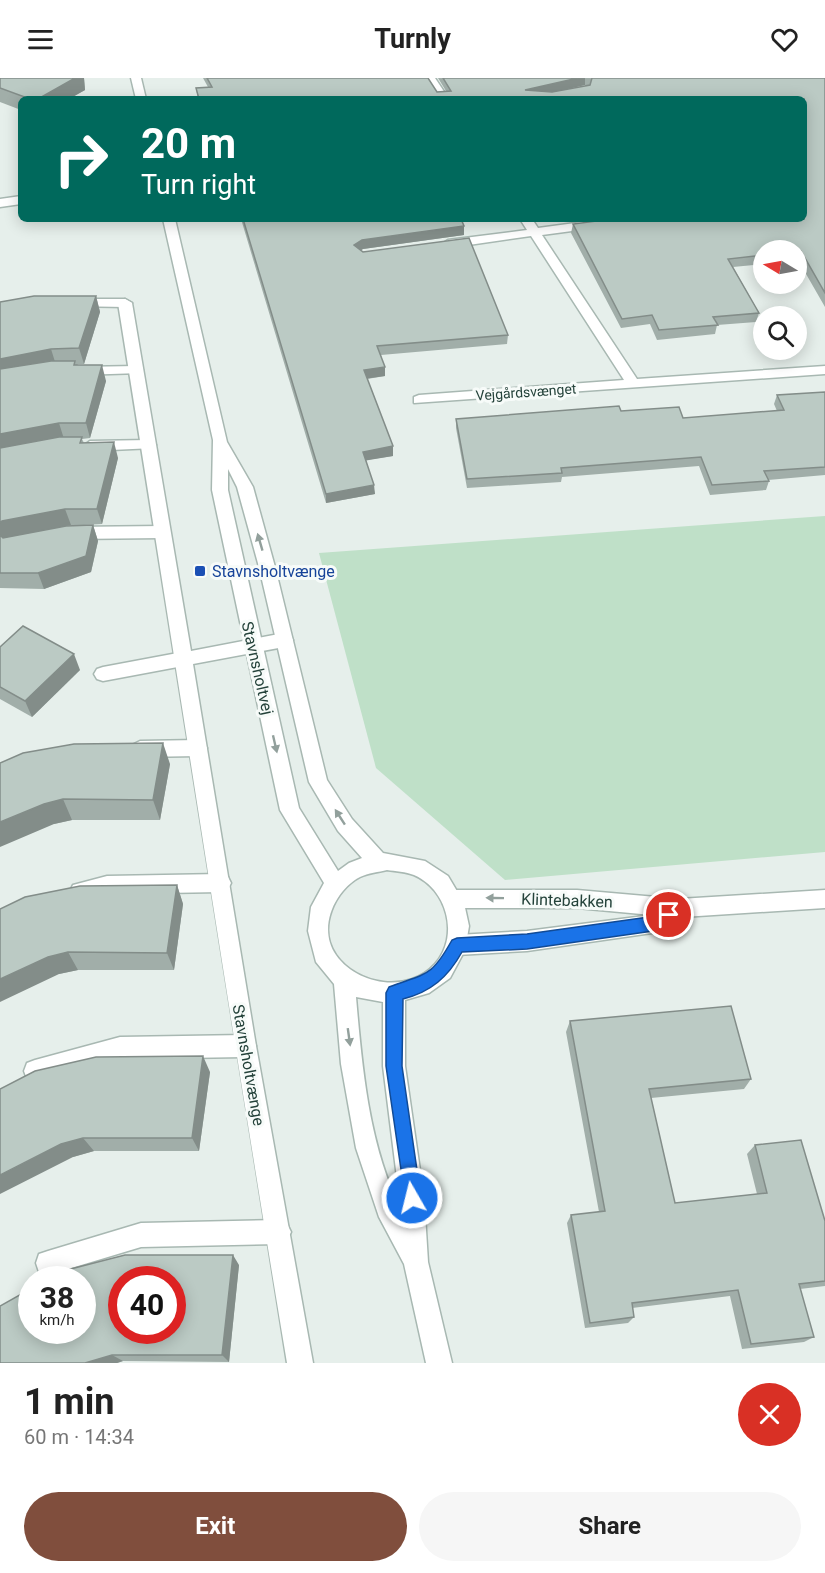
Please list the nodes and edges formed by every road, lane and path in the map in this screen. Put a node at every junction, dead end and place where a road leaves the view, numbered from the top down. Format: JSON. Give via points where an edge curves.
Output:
{"nodes":[{"id":1,"x":136,"y":78,"type":"edge"},
{"id":2,"x":430,"y":78,"type":"edge"},
{"id":3,"x":140,"y":96,"type":"edge"},
{"id":4,"x":442,"y":96,"type":"edge"},
{"id":5,"x":18,"y":200,"type":"edge"},
{"id":6,"x":0,"y":203,"type":"edge"},
{"id":7,"x":170,"y":222,"type":"edge"},
{"id":8,"x":528,"y":222,"type":"edge"},
{"id":9,"x":610,"y":222,"type":"edge"},
{"id":10,"x":535,"y":232,"type":"junction"},
{"id":11,"x":432,"y":246,"type":"edge"},
{"id":12,"x":60,"y":303,"type":"edge"},
{"id":13,"x":136,"y":370,"type":"junction"},
{"id":14,"x":825,"y":370,"type":"edge"},
{"id":15,"x":67,"y":371,"type":"edge"},
{"id":16,"x":633,"y":384,"type":"junction"},
{"id":17,"x":418,"y":400,"type":"dead end"},
{"id":18,"x":220,"y":440,"type":"junction"},
{"id":19,"x":149,"y":445,"type":"junction"},
{"id":20,"x":75,"y":446,"type":"edge"},
{"id":21,"x":162,"y":532,"type":"junction"},
{"id":22,"x":61,"y":535,"type":"edge"},
{"id":23,"x":284,"y":640,"type":"junction"},
{"id":24,"x":252,"y":646,"type":"junction"},
{"id":25,"x":183,"y":659,"type":"junction"},
{"id":26,"x":103,"y":674,"type":"dead end"},
{"id":27,"x":198,"y":748,"type":"junction"},
{"id":28,"x":128,"y":749,"type":"edge"},
{"id":29,"x":378,"y":862,"type":"junction"},
{"id":30,"x":221,"y":883,"type":"junction"},
{"id":31,"x":335,"y":883,"type":"junction"},
{"id":32,"x":62,"y":896,"type":"edge"},
{"id":33,"x":454,"y":899,"type":"junction"},
{"id":34,"x":825,"y":900,"type":"edge"},
{"id":35,"x":679,"y":908,"type":"junction"},
{"id":36,"x":457,"y":945,"type":"junction"},
{"id":37,"x":344,"y":979,"type":"junction"},
{"id":38,"x":394,"y":993,"type":"junction"},
{"id":39,"x":245,"y":1046,"type":"junction"},
{"id":40,"x":35,"y":1071,"type":"edge"},
{"id":41,"x":279,"y":1232,"type":"junction"},
{"id":42,"x":416,"y":1262,"type":"junction"},
{"id":43,"x":48,"y":1263,"type":"dead end"},
{"id":44,"x":300,"y":1363,"type":"edge"},
{"id":45,"x":439,"y":1363,"type":"edge"}],
"edges":[{"from":1,"to":3,"type":"street"},
{"from":2,"to":4,"type":"street"},
{"from":5,"to":6,"type":"street"},
{"from":7,"to":18,"type":"street","name":"Stavnsholtvej"},
{"from":8,"to":10,"type":"street"},
{"from":9,"to":10,"type":"street"},
{"from":10,"to":11,"type":"street"},
{"from":10,"to":16,"type":"street"},
{"from":12,"to":13,"type":"street","name":"Stavnsholtvænge","via":[[124,303]]},
{"from":13,"to":15,"type":"street"},
{"from":13,"to":19,"type":"street","name":"Stavnsholtvænge"},
{"from":14,"to":16,"type":"street","name":"Vejgårdsvænget"},
{"from":16,"to":17,"type":"street","name":"Vejgårdsvænget"},
{"from":23,"to":18,"type":"street","name":"Stavnsholtvej","one_way":true,"via":[[245,487]]},
{"from":18,"to":24,"type":"street","name":"Stavnsholtvej","via":[[220,490]]},
{"from":19,"to":20,"type":"street"},
{"from":19,"to":21,"type":"street","name":"Stavnsholtvænge"},
{"from":21,"to":22,"type":"street"},
{"from":21,"to":25,"type":"street","name":"Stavnsholtvænge"},
{"from":23,"to":24,"type":"street"},
{"from":29,"to":23,"type":"street","name":"Stavnsholtvej","one_way":true,"via":[[345,825],[318,782]]},
{"from":24,"to":25,"type":"street"},
{"from":24,"to":31,"type":"street","name":"Stavnsholtvej","one_way":true,"via":[[290,810]]},
{"from":25,"to":26,"type":"street"},
{"from":25,"to":27,"type":"street","name":"Stavnsholtvænge"},
{"from":27,"to":28,"type":"street"},
{"from":27,"to":30,"type":"street","name":"Stavnsholtvænge"},
{"from":29,"to":31,"type":"street","via":[[355,869]]},
{"from":29,"to":33,"type":"street","via":[[396,861],[423,869],[444,884]]},
{"from":30,"to":32,"type":"street","via":[[107,885]]},
{"from":30,"to":39,"type":"street","name":"Stavnsholtvænge"},
{"from":31,"to":37,"type":"street","via":[[320,908],[316,927],[319,947]]},
{"from":35,"to":33,"type":"street","name":"Klintebakken","one_way":true,"via":[[577,899]]},
{"from":33,"to":36,"type":"street","via":[[461,924]]},
{"from":34,"to":35,"type":"street","name":"Klintebakken"},
{"from":35,"to":36,"type":"street","name":"Klintebakken","via":[[660,923],[527,942]]},
{"from":36,"to":38,"type":"street","via":[[446,966],[431,979]]},
{"from":37,"to":38,"type":"street","via":[[363,989]]},
{"from":37,"to":42,"type":"street","one_way":true,"via":[[365,1136],[385,1202]]},
{"from":38,"to":42,"type":"street","via":[[394,1066],[412,1198]]},
{"from":39,"to":40,"type":"street","via":[[120,1048]]},
{"from":39,"to":41,"type":"street","name":"Stavnsholtvænge"},
{"from":41,"to":43,"type":"street","via":[[141,1235]]},
{"from":41,"to":44,"type":"street","name":"Stavnsholtvænge"},
{"from":42,"to":45,"type":"street"}]}
